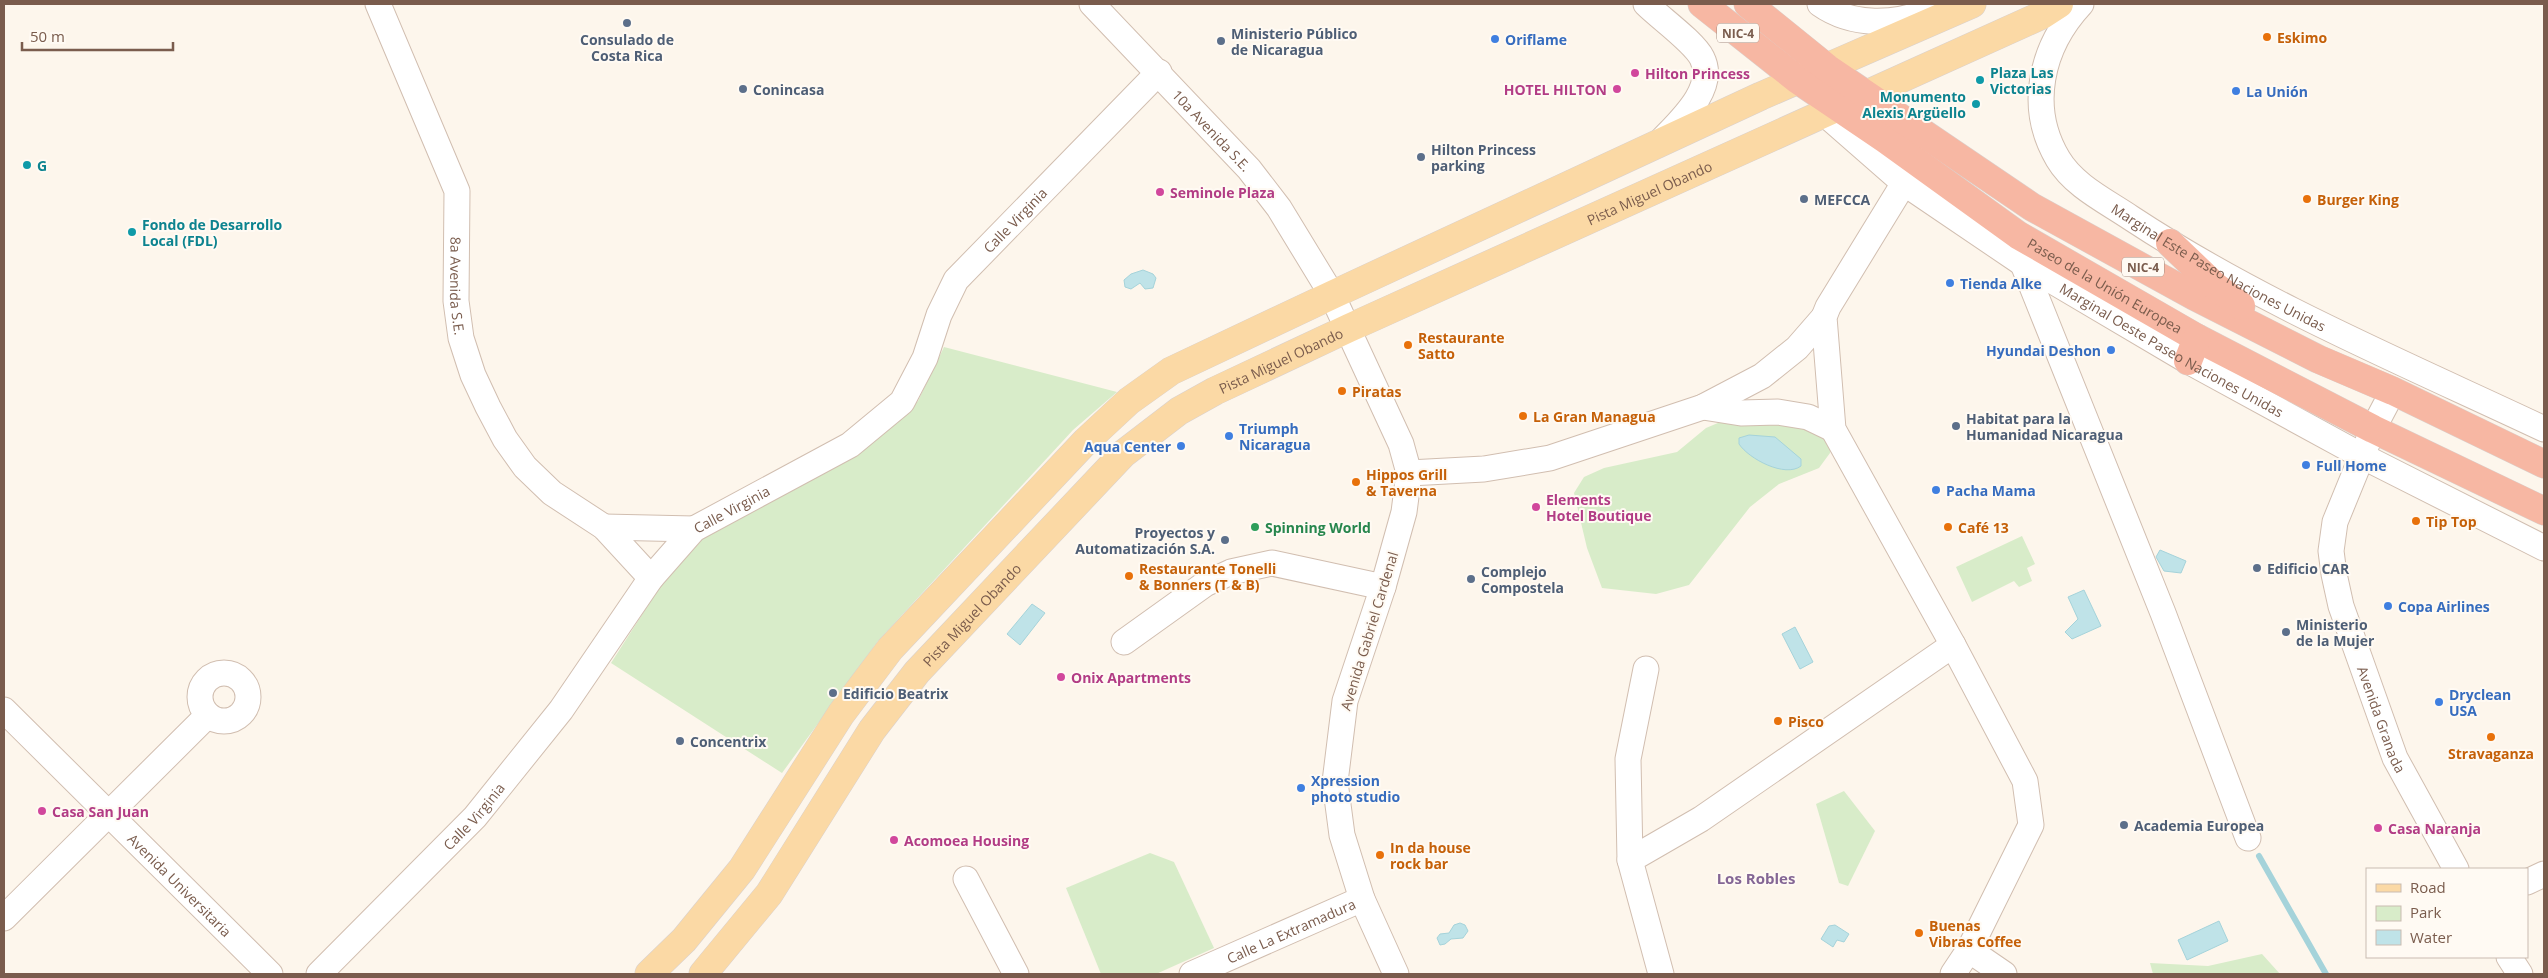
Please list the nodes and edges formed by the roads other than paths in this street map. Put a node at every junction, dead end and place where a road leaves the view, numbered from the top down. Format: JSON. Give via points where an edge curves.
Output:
{"nodes":[{"id":1,"x":1092,"y":4,"type":"edge"},
{"id":2,"x":1646,"y":4,"type":"edge"},
{"id":3,"x":1702,"y":4,"type":"edge"},
{"id":4,"x":1748,"y":4,"type":"edge"},
{"id":5,"x":1820,"y":4,"type":"edge"},
{"id":6,"x":1947,"y":4,"type":"edge"},
{"id":7,"x":1972,"y":4,"type":"edge"},
{"id":8,"x":2059,"y":4,"type":"edge"},
{"id":9,"x":2081,"y":4,"type":"edge"},
{"id":10,"x":385,"y":6,"type":"edge"},
{"id":11,"x":1827,"y":68,"type":"junction"},
{"id":12,"x":1159,"y":72,"type":"junction"},
{"id":13,"x":1798,"y":80,"type":"junction"},
{"id":14,"x":1864,"y":94,"type":"junction"},
{"id":15,"x":1831,"y":109,"type":"junction"},
{"id":16,"x":1659,"y":143,"type":"junction"},
{"id":17,"x":1904,"y":183,"type":"junction"},
{"id":18,"x":2018,"y":235,"type":"junction"},
{"id":19,"x":2170,"y":243,"type":"junction"},
{"id":20,"x":2022,"y":263,"type":"junction"},
{"id":21,"x":1332,"y":295,"type":"junction"},
{"id":22,"x":1824,"y":317,"type":"junction"},
{"id":23,"x":1349,"y":328,"type":"junction"},
{"id":24,"x":2193,"y":350,"type":"junction"},
{"id":25,"x":2318,"y":359,"type":"junction"},
{"id":26,"x":2393,"y":391,"type":"junction"},
{"id":27,"x":1703,"y":407,"type":"junction"},
{"id":28,"x":1833,"y":429,"type":"junction"},
{"id":29,"x":2373,"y":429,"type":"junction"},
{"id":30,"x":2544,"y":429,"type":"edge"},
{"id":31,"x":2362,"y":456,"type":"junction"},
{"id":32,"x":2544,"y":464,"type":"edge"},
{"id":33,"x":1409,"y":473,"type":"junction"},
{"id":34,"x":2544,"y":511,"type":"edge"},
{"id":35,"x":604,"y":527,"type":"junction"},
{"id":36,"x":694,"y":529,"type":"junction"},
{"id":37,"x":2544,"y":548,"type":"edge"},
{"id":38,"x":651,"y":578,"type":"junction"},
{"id":39,"x":1383,"y":587,"type":"junction"},
{"id":40,"x":1124,"y":642,"type":"dead end"},
{"id":41,"x":1953,"y":645,"type":"junction"},
{"id":42,"x":1646,"y":669,"type":"dead end"},
{"id":43,"x":4,"y":710,"type":"edge"},
{"id":44,"x":208,"y":715,"type":"dead end"},
{"id":45,"x":109,"y":813,"type":"junction"},
{"id":46,"x":2248,"y":838,"type":"dead end"},
{"id":47,"x":1630,"y":860,"type":"junction"},
{"id":48,"x":2455,"y":868,"type":"edge"},
{"id":49,"x":2544,"y":874,"type":"edge"},
{"id":50,"x":966,"y":879,"type":"dead end"},
{"id":51,"x":2528,"y":882,"type":"edge"},
{"id":52,"x":1362,"y":899,"type":"junction"},
{"id":53,"x":4,"y":918,"type":"edge"},
{"id":54,"x":1969,"y":950,"type":"junction"},
{"id":55,"x":2510,"y":958,"type":"edge"},
{"id":56,"x":270,"y":974,"type":"edge"},
{"id":57,"x":320,"y":974,"type":"edge"},
{"id":58,"x":649,"y":974,"type":"edge"},
{"id":59,"x":703,"y":974,"type":"edge"},
{"id":60,"x":1016,"y":974,"type":"edge"},
{"id":61,"x":1192,"y":974,"type":"edge"},
{"id":62,"x":1396,"y":974,"type":"edge"},
{"id":63,"x":1661,"y":974,"type":"edge"},
{"id":64,"x":1953,"y":974,"type":"edge"},
{"id":65,"x":2004,"y":974,"type":"edge"},
{"id":66,"x":2520,"y":974,"type":"edge"}],
"edges":[{"from":1,"to":12,"type":"street","name":"10a Avenida S.E."},
{"from":2,"to":16,"type":"street","via":[[1693,46],[1702,59],[1704,80],[1692,108]]},
{"from":3,"to":13,"type":"highway","name":"Paseo de la Unión Europea","number":"NIC-4"},
{"from":4,"to":11,"type":"highway","number":"NIC-4"},
{"from":5,"to":6,"type":"street","via":[[1851,18],[1891,22],[1909,19]]},
{"from":7,"to":11,"type":"main road"},
{"from":8,"to":14,"type":"main road","name":"Pista Miguel Obando","via":[[2042,15]]},
{"from":9,"to":19,"type":"street","name":"Marginal Este Paseo Naciones Unidas","via":[[2059,31],[2041,78],[2043,124],[2058,160],[2079,184]]},
{"from":10,"to":35,"type":"street","name":"8a Avenida S.E.","via":[[457,191],[456,301],[461,338],[473,375],[505,439],[525,467],[552,494]]},
{"from":11,"to":13,"type":"main road"},
{"from":11,"to":14,"type":"highway","number":"NIC-4"},
{"from":12,"to":21,"type":"street","name":"10a Avenida S.E.","via":[[1249,169],[1284,215]]},
{"from":12,"to":36,"type":"street","name":"Calle Virginia","via":[[956,280],[939,315],[925,358],[902,402],[850,445]]},
{"from":13,"to":15,"type":"highway","name":"Paseo de la Unión Europea","number":"NIC-4"},
{"from":13,"to":16,"type":"main road"},
{"from":14,"to":15,"type":"main road","name":"Pista Miguel Obando"},
{"from":14,"to":25,"type":"highway","number":"NIC-4","via":[[2032,207],[2194,296]]},
{"from":15,"to":17,"type":"street","name":"Marginal Oeste Paseo Naciones Unidas"},
{"from":15,"to":18,"type":"highway","name":"Paseo de la Unión Europea","number":"NIC-4"},
{"from":15,"to":23,"type":"main road","name":"Pista Miguel Obando"},
{"from":16,"to":21,"type":"main road"},
{"from":17,"to":20,"type":"street","name":"Marginal Oeste Paseo Naciones Unidas"},
{"from":17,"to":22,"type":"street"},
{"from":18,"to":20,"type":"street"},
{"from":18,"to":24,"type":"highway","name":"Paseo de la Unión Europea","number":"NIC-4"},
{"from":19,"to":25,"type":"highway","via":[[2234,302]]},
{"from":19,"to":30,"type":"street","name":"Marginal Este Paseo Naciones Unidas","via":[[2280,305]]},
{"from":20,"to":24,"type":"street","name":"Marginal Oeste Paseo Naciones Unidas"},
{"from":20,"to":46,"type":"street","via":[[2163,613]]},
{"from":21,"to":23,"type":"street","name":"Avenida Gabriel Cardenal"},
{"from":21,"to":58,"type":"main road","via":[[1171,371],[1129,401],[1086,441],[890,649],[841,714],[742,869],[684,940]]},
{"from":22,"to":27,"type":"street","via":[[1797,348],[1762,376]]},
{"from":22,"to":28,"type":"street"},
{"from":23,"to":33,"type":"street","name":"Avenida Gabriel Cardenal","via":[[1401,444]]},
{"from":23,"to":59,"type":"main road","name":"Pista Miguel Obando","via":[[1179,411],[1124,454],[916,672],[872,730],[769,894]]},
{"from":24,"to":29,"type":"highway","name":"Paseo de la Unión Europea","number":"NIC-4"},
{"from":24,"to":31,"type":"street","name":"Marginal Oeste Paseo Naciones Unidas"},
{"from":25,"to":26,"type":"highway","number":"NIC-4"},
{"from":26,"to":29,"type":"street","name":"Avenida Granada"},
{"from":26,"to":32,"type":"highway","number":"NIC-4"},
{"from":27,"to":28,"type":"street","via":[[1808,417]]},
{"from":27,"to":33,"type":"street","via":[[1550,458],[1484,469]]},
{"from":28,"to":41,"type":"street"},
{"from":29,"to":31,"type":"street","name":"Avenida Granada"},
{"from":29,"to":34,"type":"highway","name":"Paseo de la Unión Europea","number":"NIC-4"},
{"from":31,"to":37,"type":"street","name":"Marginal Oeste Paseo Naciones Unidas"},
{"from":31,"to":48,"type":"street","name":"Avenida Granada","via":[[2335,522],[2331,551],[2341,606],[2395,758]]},
{"from":33,"to":39,"type":"street","name":"Avenida Gabriel Cardenal","via":[[1404,512]]},
{"from":35,"to":36,"type":"street"},
{"from":35,"to":38,"type":"street","name":"8a Avenida S.E."},
{"from":36,"to":38,"type":"street","name":"Calle Virginia"},
{"from":38,"to":57,"type":"street","name":"Calle Virginia","via":[[561,710],[475,817]]},
{"from":39,"to":40,"type":"street","via":[[1272,564],[1231,572],[1205,584]]},
{"from":39,"to":52,"type":"street","name":"Avenida Gabriel Cardenal","via":[[1345,701],[1335,782],[1342,835]]},
{"from":41,"to":47,"type":"street","via":[[1701,819]]},
{"from":41,"to":54,"type":"street","via":[[2025,781],[2031,825]]},
{"from":42,"to":47,"type":"street","via":[[1628,759]]},
{"from":43,"to":45,"type":"street","name":"Avenida Universitaria"},
{"from":44,"to":45,"type":"street"},
{"from":45,"to":53,"type":"street"},
{"from":45,"to":56,"type":"street","name":"Avenida Universitaria"},
{"from":47,"to":63,"type":"street"},
{"from":49,"to":51,"type":"street"},
{"from":50,"to":60,"type":"street"},
{"from":52,"to":61,"type":"street","name":"Calle La Extramadura"},
{"from":52,"to":62,"type":"street","name":"Avenida Gabriel Cardenal"},
{"from":54,"to":64,"type":"street"},
{"from":54,"to":65,"type":"street"},
{"from":55,"to":66,"type":"street"}]}
